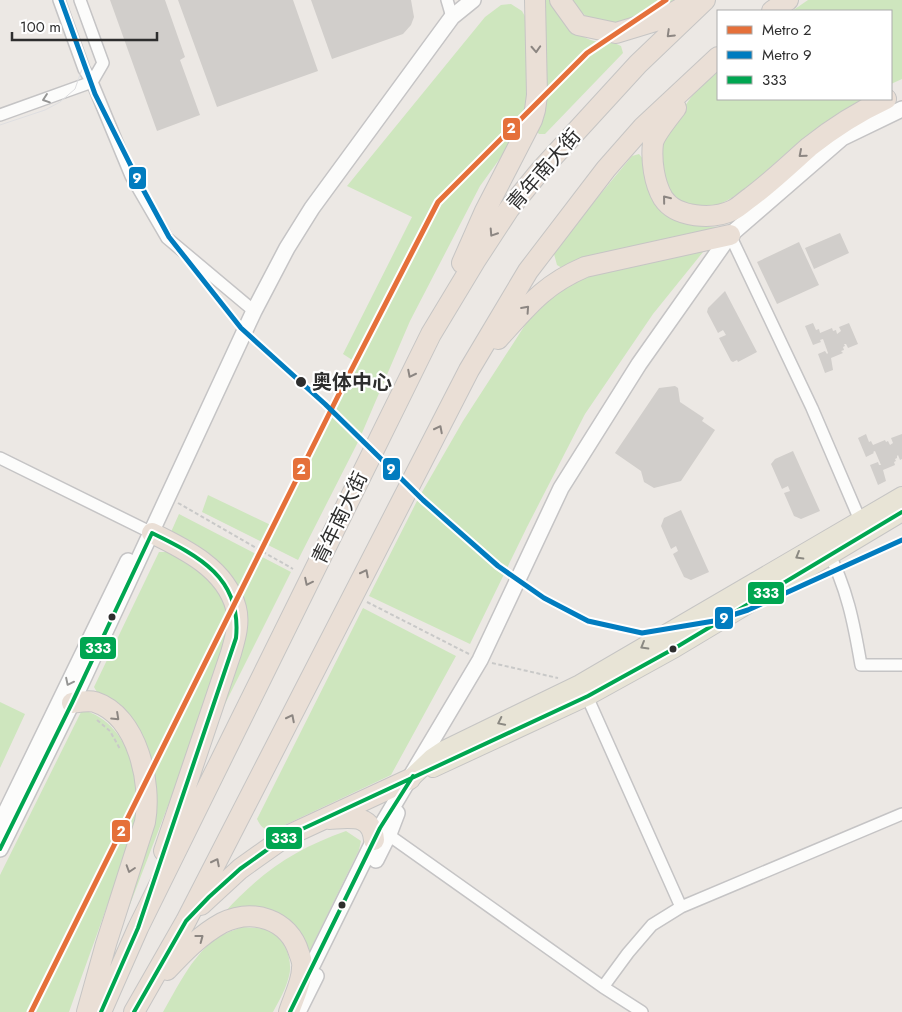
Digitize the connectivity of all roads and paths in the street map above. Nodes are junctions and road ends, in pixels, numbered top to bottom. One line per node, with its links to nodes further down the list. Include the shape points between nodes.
1 (59, 0): 14 (street, via 84,69)
2 (80, 0): 14 (street, via 103,63)
3 (447, 0): 11 (street)
4 (473, 0): 11 (street)
5 (535, 0): 20 (highway, one-way to 20, via 535,110 484,211)
6 (560, 0): 7 (highway, via 578,25 616,33 662,19)
7 (696, 0)
8 (705, 0): 20 (highway, 青年南大街, one-way to 20, via 638,64 540,170 509,209)
9 (788, 0): 10 (highway)
10 (773, 10)
11 (452, 16): 19 (street, via 312,208)
12 (717, 58): 13 (highway)
13 (700, 74): 15 (highway, one-way to 13, via 853,115 733,210 713,216 691,215 680,212 664,199 654,174 653,141); 21 (highway, via 643,127 606,169 528,270)
14 (92, 82): 17 (street, one-way to 17); 19 (street, via 131,176 167,238)
15 (884, 100)
16 (902, 109): 18 (street, via 842,138)
17 (0, 115)
18 (730, 235): 21 (highway, one-way to 18, via 537,296 569,274); 26 (street, via 812,408); 35 (street, via 639,364 561,488 480,660)
19 (254, 311): 24 (street)
20 (431, 334): 43 (highway, 青年南大街, one-way to 43)
21 (469, 370): 42 (highway, one-way to 21)
22 (0, 458): 27 (street)
23 (902, 496): 26 (main road)
24 (169, 498): 27 (street); 29 (path)
25 (902, 512): 28 (main road)
26 (860, 520): 28 (main road)
27 (148, 530): 32 (street); 38 (street, one-way to 38); 43 (highway, via 194,556 217,576 231,596 238,620 231,654)
28 (827, 548): 30 (street, via 843,582 861,664); 31 (main road)
29 (293, 569)
30 (902, 665)
31 (584, 690): 35 (main road, via 444,750); 41 (street)
32 (72, 703): 40 (street); 46 (highway, one-way to 46, via 95,702 122,721 140,758 147,790 143,828)
33 (94, 718): 34 (path, via 110,731)
34 (121, 751)
35 (410, 779): 37 (highway); 39 (street)
36 (902, 814): 41 (street)
37 (320, 820): 39 (highway, via 355,818); 42 (highway, via 259,854)
38 (0, 824)
39 (381, 834): 44 (street); 48 (street); 49 (street)
40 (0, 849)
41 (681, 907): 44 (street, via 652,925)
42 (186, 921): 45 (highway)
43 (138, 928): 47 (highway, 青年南大街)
44 (603, 987): 50 (street)
45 (138, 1005): 48 (highway, one-way to 48, via 190,946 230,920 254,917 281,925 298,948 302,968)
46 (87, 1012)
47 (101, 1012)
48 (289, 1012)
49 (298, 1012)
50 (642, 1012)

